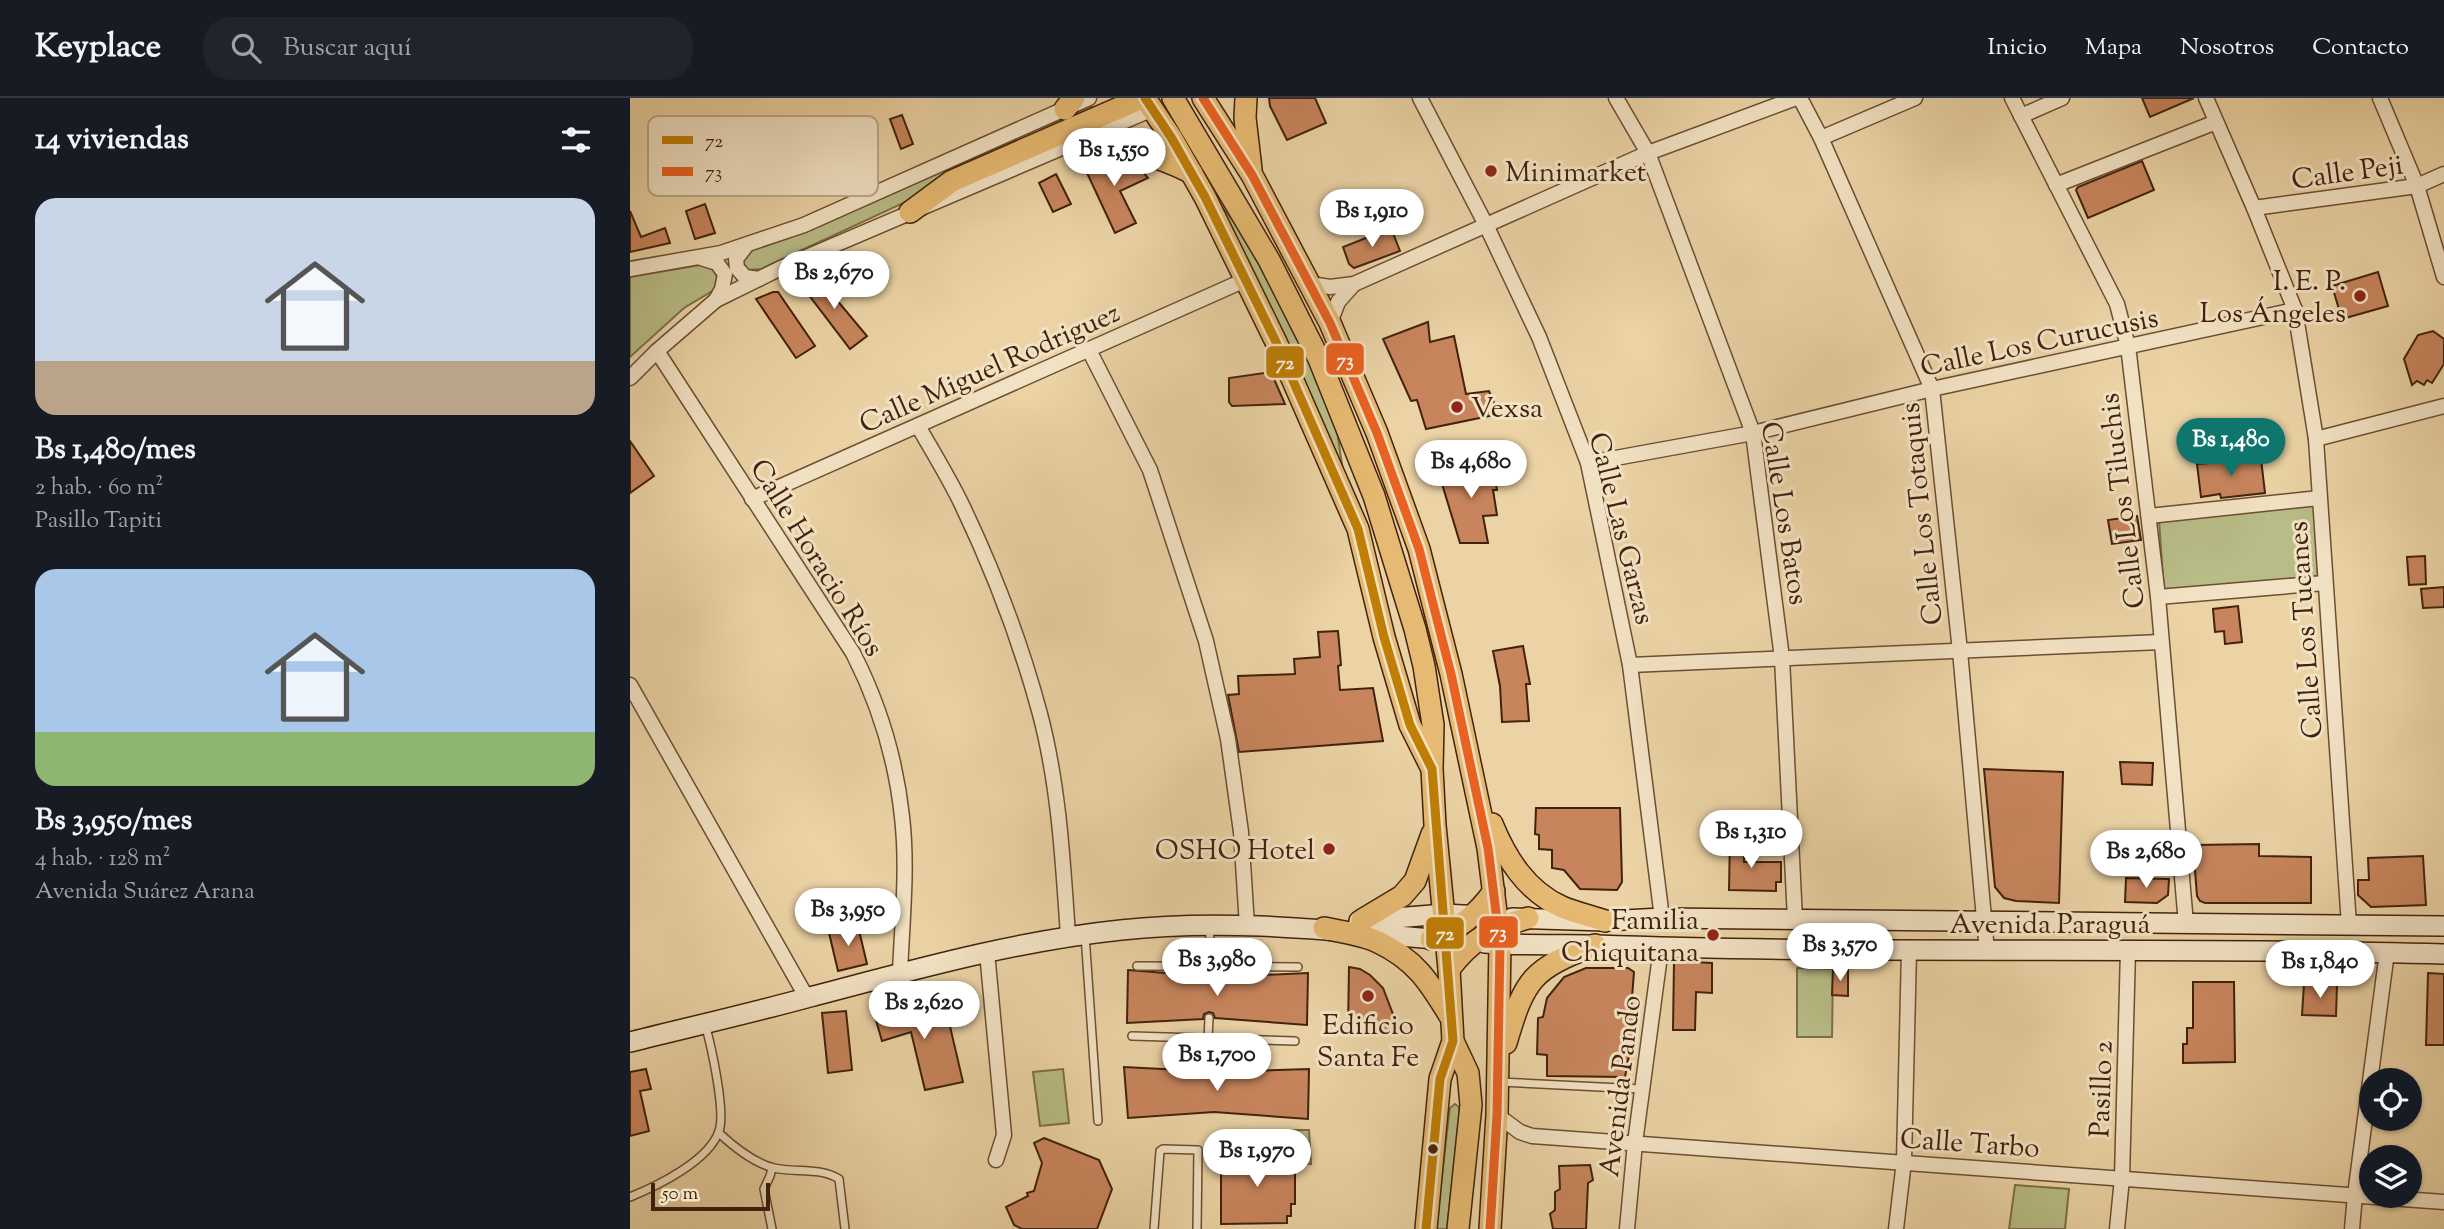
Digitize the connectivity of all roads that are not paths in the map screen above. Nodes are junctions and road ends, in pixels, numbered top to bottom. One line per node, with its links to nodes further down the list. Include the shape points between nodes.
1 (1089, 98): 14 (street)
2 (1175, 98): 13 (main road); 19 (main road, via 1173,119); 50 (main road, via 1275,272)
3 (1203, 98): 23 (main road)
4 (1246, 98): 23 (main road)
5 (1420, 98): 30 (street, Calle Las Garzas)
6 (1616, 98): 20 (street, Calle Los Batos)
7 (1798, 98): 17 (street, Calle Los Totaquis); 20 (street)
8 (1915, 98): 17 (street)
9 (2012, 98): 15 (street, Calle Los Tiluchis)
10 (2062, 98): 15 (street)
11 (2206, 98): 16 (street, Calle Los Tucanes)
12 (2379, 98): 25 (street)
13 (1147, 102): 18 (street); 19 (main road); 29 (main road, via 952,181)
14 (1070, 104): 26 (street)
15 (2021, 116): 24 (street, Calle Los Tiluchis)
16 (2216, 122): 24 (street); 28 (street, Calle Los Tucanes)
17 (1821, 138): 46 (street, Calle Los Totaquis)
18 (1077, 143): 21 (main road, via 1136,151); 29 (street)
19 (1180, 152): 21 (main road)
20 (1648, 153): 30 (street); 49 (street, Calle Los Batos)
21 (1193, 174): 36 (main road)
22 (2444, 174): 25 (street, Calle Peji)
23 (1252, 175): 37 (main road)
24 (2056, 185): 42 (street, Calle Los Tiluchis, via 2118,304)
25 (2417, 186): 28 (street, Calle Peji); 34 (street)
26 (878, 191)
27 (868, 196): 31 (street)
28 (2254, 208): 40 (street, Calle Los Tucanes)
29 (911, 212): 35 (street)
30 (1486, 225): 38 (street); 52 (street, Calle Las Garzas, via 1539,337)
31 (747, 245): 32 (street); 35 (street, via 736,259 737,268 744,277)
32 (698, 258): 33 (street); 39 (street, via 722,267 725,281)
33 (630, 269)
34 (2444, 276)
35 (759, 279): 39 (street)
36 (1245, 280): 43 (street, Calle Miguel Rodriguez); 56 (main road)
37 (1310, 284): 38 (street); 41 (main road)
38 (1354, 284): 41 (street, via 1343,293)
39 (716, 300): 44 (street)
40 (2295, 310): 42 (street, Calle Los Curucusis); 51 (street, Calle Los Tucanes)
41 (1330, 323): 65 (main road, via 1377,433 1419,550)
42 (2128, 346): 46 (street, Calle Los Curucusis); 55 (street, Calle Los Tiluchis)
43 (1089, 350): 48 (street, Calle Miguel Rodriguez); 78 (street, via 1150,470 1206,641 1228,739 1241,832)
44 (657, 351): 45 (street); 54 (street, Calle Horacio Ríos)
45 (630, 378)
46 (1932, 389): 49 (street, Calle Los Curucusis); 60 (street, Calle Los Totaquis)
47 (2444, 406): 51 (street)
48 (918, 426): 54 (street, Calle Miguel Rodriguez); 83 (street, via 961,504 1019,644 1040,716)
49 (1753, 433): 52 (street, Calle Los Curucusis); 61 (street, Calle Los Batos)
50 (1353, 438): 56 (main road); 64 (main road, via 1424,666 1433,725)
51 (2316, 439): 53 (street, Calle Los Tucanes)
52 (1588, 463): 62 (street, Calle Las Garzas)
53 (2319, 498): 55 (street); 57 (street, Calle Los Tucanes)
54 (752, 499): 97 (street, Calle Horacio Ríos, via 853,653 883,724 902,817)
55 (2149, 516): 58 (street, Calle Los Tiluchis)
56 (1358, 529): 64 (main road, via 1410,725)
57 (2325, 583): 58 (street); 76 (street, Calle Los Tucanes)
58 (2158, 597): 59 (street, Calle Los Tiluchis)
59 (2161, 642): 60 (street); 75 (street, Calle Los Tiluchis)
60 (1960, 651): 61 (street); 74 (street, Calle Los Totaquis)
61 (1782, 659): 62 (street); 71 (street, Calle Los Batos)
62 (1630, 665): 70 (street, Calle Las Garzas)
63 (630, 685): 99 (street)
64 (1432, 769): 66 (main road)
65 (1476, 786): 67 (main road); 73 (main road, via 1500,845 1518,873 1561,906)
66 (1435, 825): 72 (main road, via 1415,881 1402,896); 82 (main road)
67 (1494, 891): 68 (main road); 81 (main road)
68 (1474, 916): 81 (main road, Avenida Paraguá); 82 (main road)
69 (1528, 918): 73 (main road, Avenida Paraguá); 81 (main road)
70 (1662, 918): 71 (main road, Avenida Paraguá); 73 (main road, Avenida Paraguá)
71 (1795, 919): 74 (main road, Avenida Paraguá)
72 (1362, 920): 80 (main road); 82 (main road)
73 (1605, 920)
74 (1985, 921): 75 (main road, Avenida Paraguá); 90 (street, Calle Los Totaquis)
75 (2186, 924): 76 (main road, Avenida Paraguá)
76 (2349, 925): 79 (main road, Avenida Paraguá)
77 (1210, 926): 78 (main road); 83 (main road); 94 (lane)
78 (1247, 926): 80 (main road)
79 (2444, 926)
80 (1324, 928): 82 (main road); 101 (main road, via 1376,941 1414,964)
81 (1499, 930): 84 (main road); 85 (main road, Avenida Paraguá); 108 (main road)
82 (1442, 932): 84 (main road); 96 (main road)
83 (1076, 935): 89 (main road); 111 (lane)
84 (1473, 942): 96 (main road)
85 (1595, 945): 86 (main road, Avenida Paraguá); 108 (main road, via 1556,960 1534,977 1514,1018)
86 (1661, 948): 88 (main road, Avenida Paraguá); 109 (street, Avenida Pando)
87 (2128, 950): 90 (main road, Avenida Paraguá); 91 (main road, Avenida Paraguá); 117 (street, Pasillo 2)
88 (1909, 951): 90 (main road, Avenida Paraguá); 115 (street)
89 (987, 952): 97 (main road); 114 (street, via 1004,1135)
90 (1987, 952)
91 (2387, 952): 92 (main road, Avenida Paraguá); 118 (street)
92 (2444, 954)
93 (1137, 967): 94 (lane)
94 (1210, 967): 95 (lane); 98 (lane)
95 (1298, 967)
96 (1450, 969): 101 (main road)
97 (900, 973): 99 (main road)
98 (1209, 977)
99 (807, 998): 102 (main road)
100 (1209, 1018): 104 (lane)
101 (1451, 1019): 106 (main road)
102 (704, 1023): 107 (main road); 112 (lane, via 721,1112)
103 (1132, 1036): 104 (lane)
104 (1208, 1038): 105 (lane)
105 (1295, 1041)
106 (1453, 1041): 125 (main road, via 1440,1079); 126 (main road, via 1468,1073 1471,1105)
107 (630, 1042)
108 (1498, 1077): 109 (lane); 110 (main road)
109 (1642, 1090): 113 (street, Avenida Pando)
110 (1497, 1115): 113 (street, Calle Tarbo, via 1532,1136); 127 (main road)
111 (1098, 1121)
112 (719, 1133): 116 (lane, via 741,1152); 119 (lane, via 674,1176)
113 (1635, 1143): 115 (street, Calle Tarbo); 128 (street, Avenida Pando)
114 (996, 1160)
115 (1903, 1161): 117 (street, Calle Tarbo); 129 (street)
116 (772, 1168): 121 (lane, via 764,1189); 122 (lane, via 829,1173 839,1179)
117 (2122, 1178): 118 (street, Calle Tarbo); 130 (street, Pasillo 2)
118 (2355, 1195): 120 (street, Calle Tarbo); 131 (street)
119 (630, 1198)
120 (2444, 1202)
121 (772, 1229)
122 (845, 1229)
123 (1154, 1229): 124 (lane, via 1163,1149 1198,1150)
124 (1197, 1229)
125 (1426, 1229)
126 (1458, 1229)
127 (1490, 1229)
128 (1627, 1229)
129 (1896, 1229)
130 (2117, 1229)
131 (2352, 1229)

